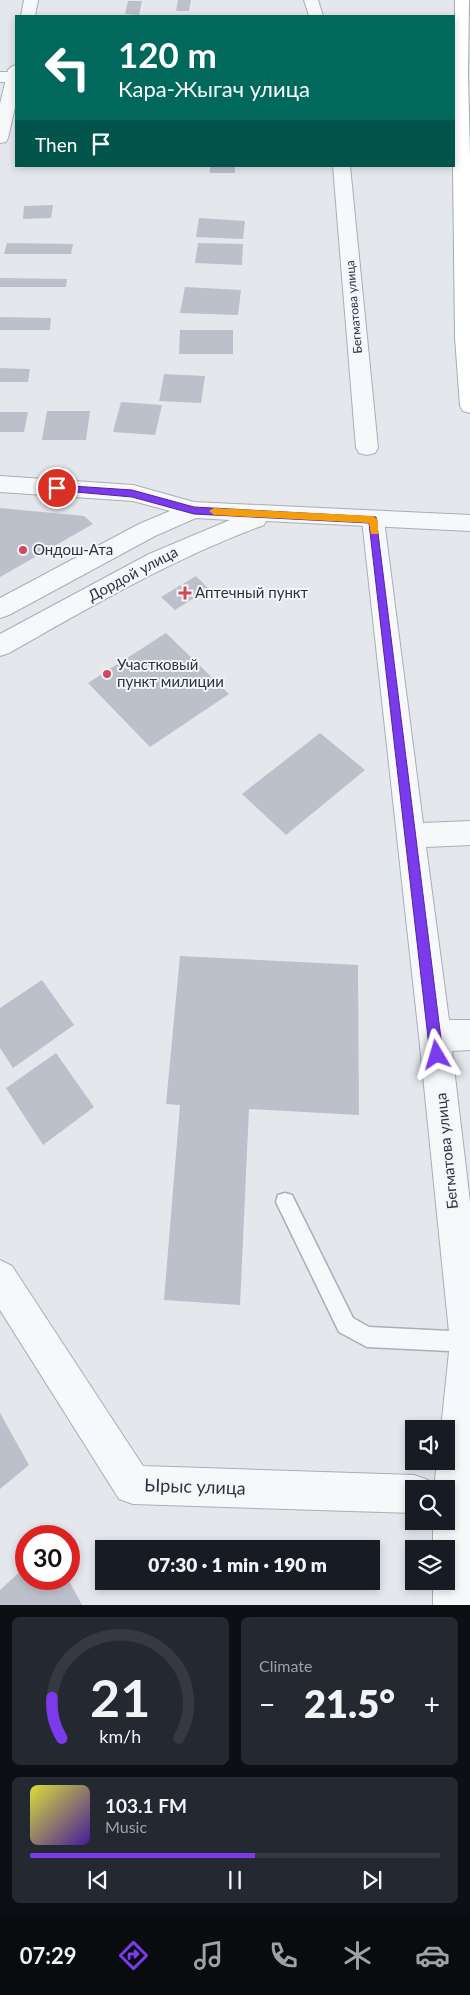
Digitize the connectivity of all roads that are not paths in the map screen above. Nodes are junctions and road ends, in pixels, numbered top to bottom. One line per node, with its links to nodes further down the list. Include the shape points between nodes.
1 (31, 0): 4 (street)
2 (312, 0): 5 (street)
3 (462, 0): 7 (main road)
4 (28, 15)
5 (316, 15)
6 (12, 75): 8 (street)
7 (457, 75): 10 (main road)
8 (0, 138)
9 (341, 167): 11 (street, Бегматова улица)
10 (470, 406)
11 (367, 448)
12 (0, 484): 13 (street, via 132,493)
13 (150, 498): 14 (street); 18 (street, via 154,510)
14 (194, 510): 15 (street); 18 (street, Дордой улица)
15 (272, 514): 16 (street); 20 (street, Дордой улица, via 214,533 164,555)
16 (373, 520): 17 (street); 22 (street, Бегматова улица)
17 (470, 523)
18 (147, 530): 19 (street, Дордой улица)
19 (0, 609)
20 (0, 646)
21 (470, 833): 22 (street)
22 (411, 836): 24 (street, Бегматова улица)
23 (470, 1035): 24 (street)
24 (435, 1036): 27 (street, Бегматова улица)
25 (285, 1202): 27 (lane, via 346,1325 367,1337)
26 (0, 1278): 29 (street, Ырыс улица, via 133,1485)
27 (469, 1342): 28 (street, Бегматова улица)
28 (452, 1480)
29 (405, 1494)
30 (451, 1530): 31 (street, Бегматова улица)
31 (453, 1605)

